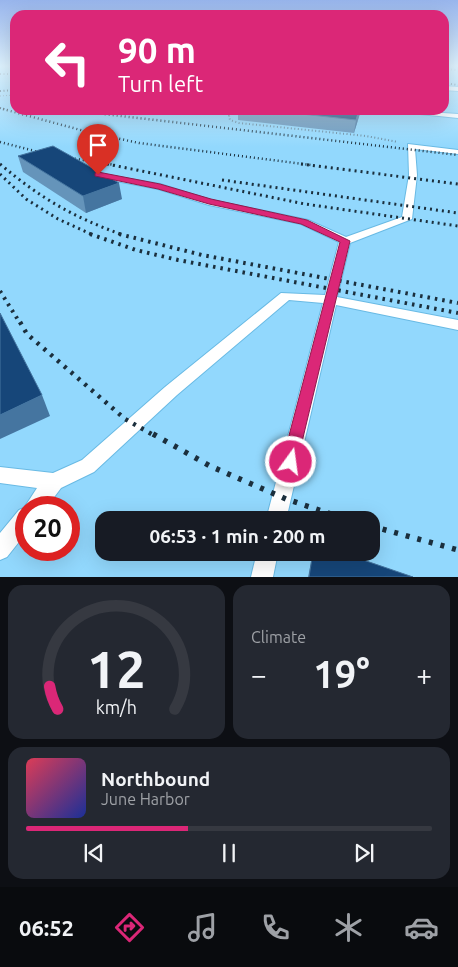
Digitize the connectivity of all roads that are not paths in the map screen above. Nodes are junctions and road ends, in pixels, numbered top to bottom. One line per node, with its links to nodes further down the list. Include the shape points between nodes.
1 (458, 152): 3 (lane, via 411,146 413,175 407,218)
2 (98, 175): 3 (lane, via 304,222)
3 (345, 241): 4 (lane)
4 (330, 300): 5 (lane); 7 (lane, via 286,296 170,391 88,466); 9 (lane)
5 (458, 325)
6 (0, 475): 7 (lane)
7 (54, 482): 8 (lane)
8 (43, 496)
9 (278, 511)
10 (15, 531): 11 (lane)
11 (0, 550)
12 (266, 561): 13 (lane)
13 (262, 577)

